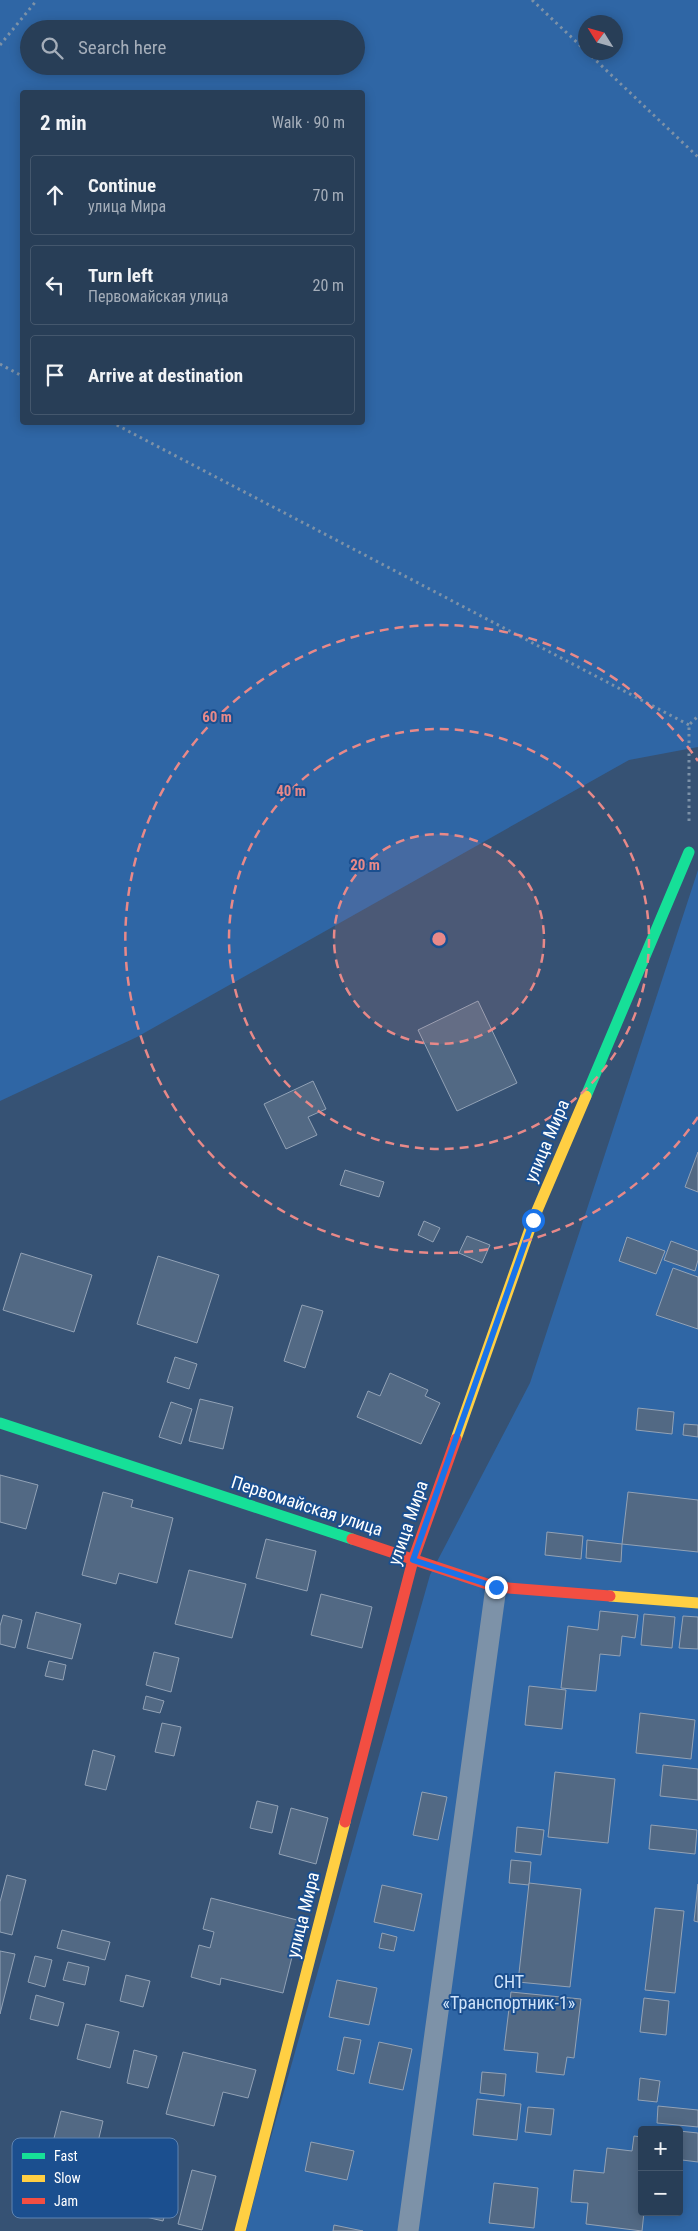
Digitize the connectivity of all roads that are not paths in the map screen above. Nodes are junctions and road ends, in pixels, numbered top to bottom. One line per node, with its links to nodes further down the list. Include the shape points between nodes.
1 (689, 852): 3 (street, улица Мира, via 533,1220)
2 (0, 1423): 3 (street, Первомайская улица)
3 (413, 1560): 4 (street, Первомайская улица); 6 (street, улица Мира)
4 (496, 1587): 5 (street, Первомайская улица); 7 (lane)
5 (698, 1603)
6 (240, 2231)
7 (408, 2231)

